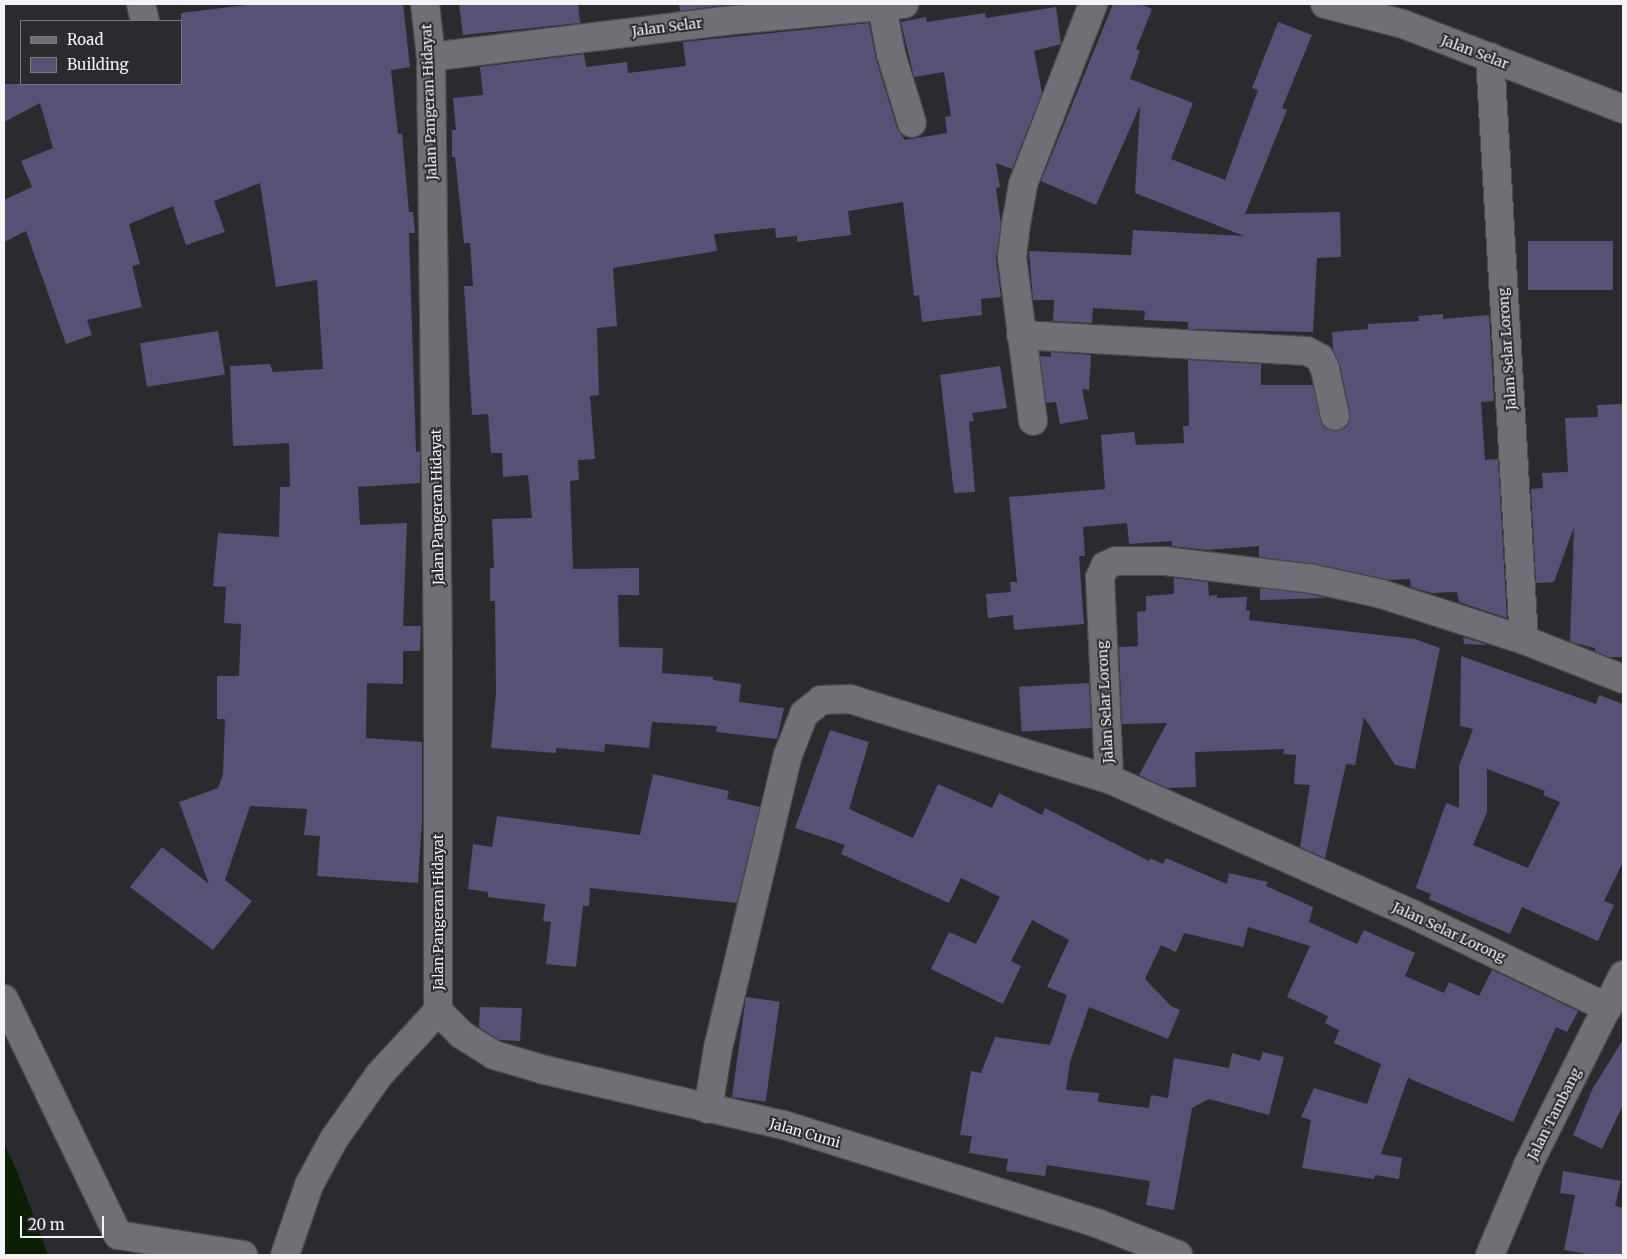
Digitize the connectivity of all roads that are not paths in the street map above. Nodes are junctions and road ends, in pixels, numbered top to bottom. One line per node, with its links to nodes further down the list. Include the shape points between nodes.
1 (141, 4): 7 (street)
2 (425, 4): 8 (street, Jalan Pangeran Hidayat)
3 (1094, 4): 12 (street, via 1023,184 1012,257)
4 (1325, 4): 6 (street, Jalan Selar)
5 (893, 5): 8 (street, Jalan Selar, via 723,21); 11 (street, via 891,54)
6 (1408, 14): 9 (street, Jalan Selar)
7 (145, 20)
8 (431, 57): 21 (street, Jalan Pangeran Hidayat, via 438,659)
9 (1490, 57): 10 (street, Jalan Selar); 15 (street, Jalan Selar Lorong)
10 (1623, 109)
11 (912, 123)
12 (1021, 335): 13 (street, via 1308,351 1320,358 1325,369); 14 (street)
13 (1335, 416)
14 (1033, 421)
15 (1524, 640): 16 (street, Jalan Selar Lorong); 17 (street, Jalan Selar Lorong, via 1382,594 1313,579 1164,561 1116,561 1105,566 1100,578)
16 (1623, 679)
17 (1109, 778): 20 (street, Jalan Selar Lorong, via 1412,914); 22 (street, via 850,699 821,700 804,714 788,755 718,1048)
18 (1623, 975): 20 (street, Jalan Tambang)
19 (4, 999): 23 (street, via 118,1235)
20 (1608, 1008): 26 (street, Jalan Tambang, via 1528,1166)
21 (438, 1011): 22 (street, Jalan Cumi, via 462,1036 494,1055); 24 (street, via 379,1075 334,1140 309,1186)
22 (708, 1109): 25 (street, Jalan Cumi, via 784,1125 1099,1224)
23 (243, 1255)
24 (285, 1255)
25 (1178, 1255)
26 (1490, 1255)

